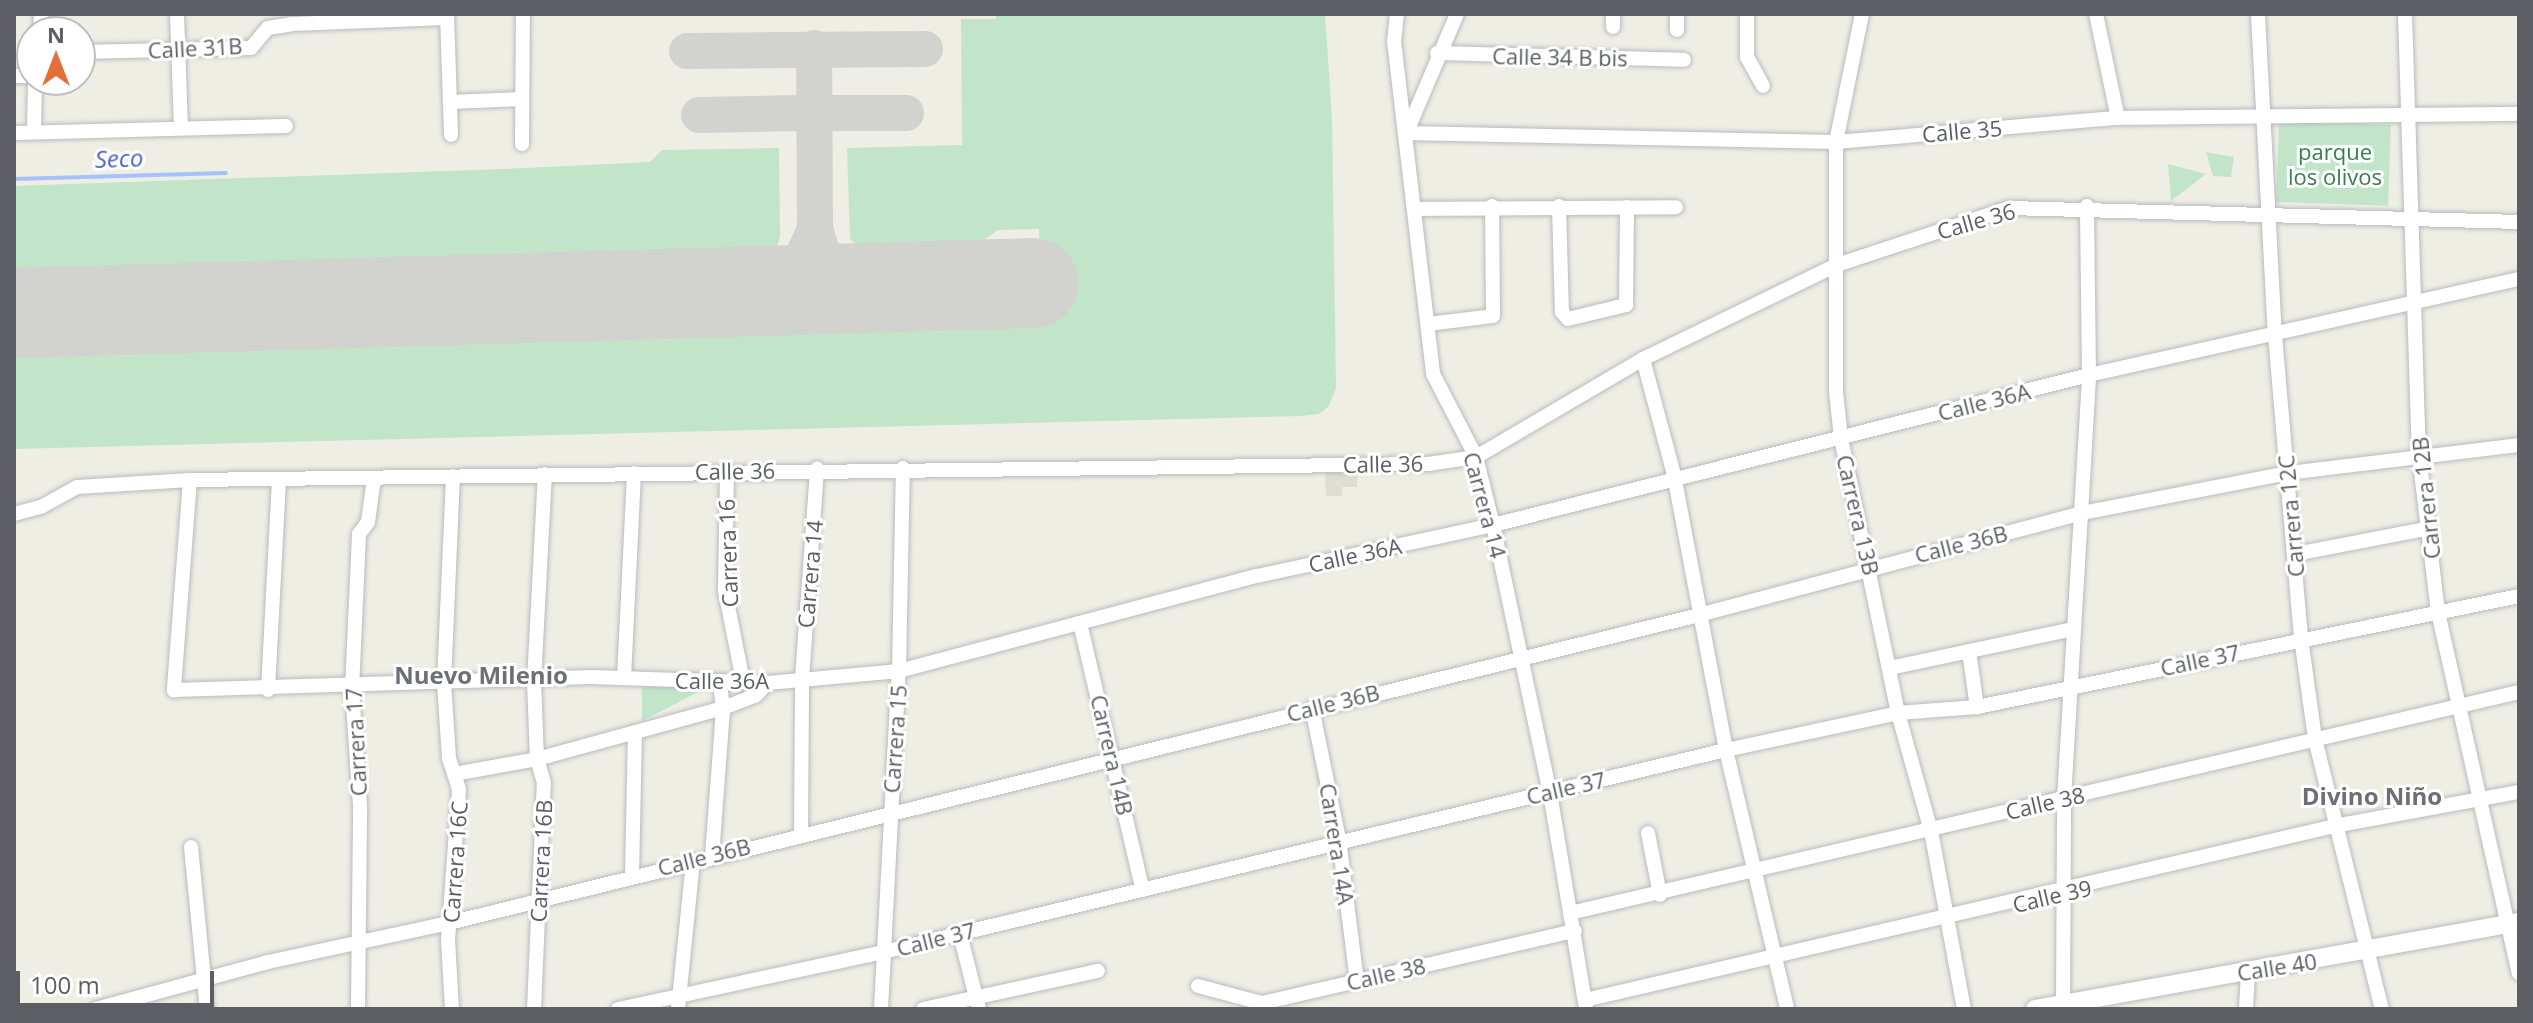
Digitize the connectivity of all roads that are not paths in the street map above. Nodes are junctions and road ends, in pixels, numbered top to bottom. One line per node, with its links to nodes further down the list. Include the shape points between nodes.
1 (177, 14): 13 (street)
2 (523, 14): 19 (street)
3 (1397, 14): 29 (street, via 1394,41)
4 (1457, 14): 15 (street, Carrera 14)
5 (1677, 14): 12 (street)
6 (1747, 14): 17 (street, via 1747,57)
7 (1862, 14): 31 (street, Carrera 13B)
8 (2096, 14): 23 (street)
9 (2258, 14): 24 (street, Carrera 12C)
10 (2405, 14): 22 (street, Carrera 12B)
11 (446, 16): 13 (street, Calle 31B, via 292,24 268,28 251,48); 20 (street)
12 (1677, 30)
13 (179, 50): 14 (street, Calle 31B); 25 (street)
14 (96, 52)
15 (1437, 53): 16 (street, Calle 34 B bis); 29 (street, Carrera 14)
16 (1684, 60)
17 (1763, 86)
18 (34, 96): 27 (street)
19 (522, 99): 20 (street); 32 (street)
20 (450, 102): 30 (street)
21 (2519, 114): 22 (street, Calle 35)
22 (2408, 117): 24 (street, Calle 35); 40 (street, Carrera 12B)
23 (2118, 118): 24 (street, Calle 35); 31 (street, Calle 35)
24 (2261, 118): 39 (street, Carrera 12C)
25 (181, 126): 26 (street); 27 (street)
26 (286, 126)
27 (34, 132): 28 (street)
28 (14, 133)
29 (1406, 133): 31 (street, Calle 35); 38 (street, Carrera 14)
30 (451, 135)
31 (1836, 142): 42 (street, Carrera 13B)
32 (522, 144)
33 (1492, 206): 34 (street); 38 (street); 45 (street, via 1493,316)
34 (1559, 206): 36 (street); 36 (street, via 1562,312 1568,319 1626,305)
35 (2087, 206): 39 (street, Calle 36); 42 (street, Calle 36, via 2009,208); 48 (street)
36 (1627, 207): 37 (street)
37 (1676, 207)
38 (1415, 209): 45 (street, Carrera 14)
39 (2269, 212): 40 (street, Calle 36); 46 (street, Carrera 12C)
40 (2411, 220): 41 (street, Calle 36); 44 (street, Carrera 12B)
41 (2519, 222)
42 (1837, 265): 47 (street, Calle 36); 49 (street, Carrera 13B)
43 (2519, 279): 44 (street, Calle 36A)
44 (2416, 301): 46 (street, Calle 36A); 51 (street, Carrera 12B)
45 (1428, 324): 52 (street, Carrera 14, via 1433,374)
46 (2275, 335): 48 (street, Calle 36A); 57 (street, Carrera 12C)
47 (1643, 359): 52 (street, Calle 36); 59 (street)
48 (2089, 375): 49 (street, Calle 36A); 64 (street)
49 (1841, 438): 59 (street, Calle 36A); 69 (street, Carrera 13B)
50 (2519, 445): 51 (street, Calle 36B)
51 (2419, 455): 57 (street, Calle 36B); 67 (street, Carrera 12B)
52 (1476, 457): 53 (street, Calle 36, via 1428,464); 66 (street, Carrera 14)
53 (903, 468): 54 (street, Calle 36); 79 (street, Carrera 15)
54 (817, 469): 55 (street, Calle 36); 81 (street, Carrera 14)
55 (727, 472): 56 (street, Calle 36); 82 (street, Carrera 16, via 725,591)
56 (634, 473): 58 (street, Calle 36); 80 (street)
57 (2288, 473): 64 (street, Calle 36B); 68 (street, Carrera 12C)
58 (545, 474): 60 (street, Calle 36); 84 (street, Carrera 16B)
59 (1674, 475): 66 (street, Calle 36A); 72 (street)
60 (453, 476): 61 (street, Calle 36); 83 (street, Carrera 16C)
61 (374, 479): 63 (street, Calle 36); 88 (street, Carrera 17, via 368,522 359,534)
62 (190, 480): 63 (street, Calle 36); 65 (street, Calle 36, via 77,487 41,507); 89 (street, Calle 36A, via 174,690)
63 (279, 481): 89 (street)
64 (2082, 513): 69 (street, Calle 36B); 74 (street)
65 (14, 514)
66 (1493, 525): 73 (street, Calle 36A, via 1257,576); 77 (street, Carrera 14)
67 (2430, 528): 68 (street); 71 (street, Carrera 12B)
68 (2295, 554): 75 (street, Carrera 12C)
69 (1871, 566): 72 (street, Calle 36B); 78 (street, Carrera 13B)
70 (2519, 596): 71 (street, Calle 37)
71 (2438, 612): 75 (street, Calle 37); 91 (street, Carrera 12B)
72 (1699, 615): 77 (street, Calle 36B); 98 (street)
73 (1080, 623): 79 (street, Calle 36A); 99 (street, Carrera 14B)
74 (2074, 629): 76 (street); 87 (street)
75 (2301, 638): 87 (street, Calle 37); 97 (street, Carrera 12C)
76 (1969, 651): 78 (street); 92 (street)
77 (1524, 659): 94 (street, Calle 36B); 103 (street, Carrera 14)
78 (1890, 668): 95 (street, Carrera 13B)
79 (899, 671): 81 (street, Calle 36A); 106 (street, Carrera 15)
80 (624, 678): 84 (street, Calle 36A); 86 (street, Calle 36A)
81 (802, 679): 85 (street, Calle 36A); 110 (street, Carrera 14)
82 (743, 681): 85 (street, Calle 36A); 86 (street, Calle 36A)
83 (444, 682): 84 (street, Calle 36A); 88 (street, Calle 36A); 101 (street, Carrera 16C)
84 (534, 682): 100 (street, Carrera 16B)
85 (768, 683): 93 (street, via 755,696)
86 (720, 684): 93 (street)
87 (2070, 687): 92 (street, Calle 37); 104 (street)
88 (352, 689): 89 (street, Calle 36A); 127 (street, Carrera 17, via 360,806)
89 (268, 690)
90 (2519, 692): 91 (street, Calle 38)
91 (2459, 703): 97 (street, Calle 38); 105 (street, Carrera 12B)
92 (1977, 707): 95 (street, Calle 37)
93 (723, 708): 96 (street); 113 (street)
94 (1312, 708): 99 (street, Calle 36B); 111 (street, Carrera 14A)
95 (1898, 713): 98 (street, Calle 37); 108 (street, Carrera 13B)
96 (635, 732): 100 (street); 116 (street)
97 (2315, 739): 104 (street, Calle 38); 107 (street, Carrera 12C)
98 (1726, 750): 103 (street, Calle 37); 115 (street)
99 (1114, 757): 106 (street, Calle 36B); 117 (street, Carrera 14B)
100 (537, 759): 101 (street); 120 (street, Carrera 16B, via 544,783)
101 (454, 774): 123 (street, Carrera 16C, via 459,789)
102 (2519, 792): 105 (street, Calle 39)
103 (1550, 793): 111 (street, Calle 37); 121 (street, Carrera 14)
104 (2064, 799): 108 (street, Calle 38); 118 (street)
105 (2482, 800): 107 (street, Calle 39); 124 (street, Carrera 12B)
106 (890, 813): 110 (street, Calle 36B); 128 (street, Carrera 15)
107 (2339, 825): 118 (street, Calle 39); 129 (street, Carrera 12C)
108 (1931, 831): 115 (street, Calle 38); 122 (street, Carrera 13B)
109 (1648, 833): 119 (street)
110 (801, 834): 113 (street, Calle 36B)
111 (1339, 839): 117 (street, Calle 37); 134 (street, Carrera 14A)
112 (191, 847): 135 (street)
113 (712, 856): 114 (street, Calle 36B)
114 (693, 861): 116 (street, Calle 36B); 137 (street)
115 (1756, 873): 119 (street, Calle 38); 130 (street)
116 (632, 875): 120 (street, Calle 36B)
117 (1142, 887): 126 (street, Calle 37)
118 (2063, 893): 122 (street, Calle 39); 140 (street)
119 (1660, 895): 121 (street, Calle 38)
120 (539, 898): 123 (street, Calle 36B); 145 (street, Carrera 16B)
121 (1570, 913): 125 (street, Carrera 14)
122 (1947, 920): 130 (street, Calle 39); 150 (street, Carrera 13B)
123 (453, 922): 127 (street, Calle 36B); 144 (street, Carrera 16C)
124 (2515, 923): 129 (street, Calle 40); 133 (street, Carrera 12B)
125 (1575, 931): 134 (street, Calle 38); 139 (street, Carrera 14)
126 (960, 934): 128 (street, Calle 37); 138 (street)
127 (357, 945): 135 (street, Calle 36B, via 268,962); 143 (street, Carrera 17)
128 (883, 952): 137 (street, Calle 37); 147 (street, Carrera 15)
129 (2369, 952): 132 (street, Calle 40); 153 (street, Carrera 12C)
130 (1775, 957): 139 (street, Calle 39); 149 (street)
131 (1098, 971): 138 (street)
132 (2248, 972): 140 (street, Calle 40); 152 (street)
133 (2519, 973)
134 (1357, 981): 136 (street, Calle 38, via 1262,1003)
135 (207, 983): 141 (street, Calle 36B); 142 (street)
136 (1198, 986)
137 (677, 1003): 146 (street, Calle 37)
138 (978, 1005): 148 (street)
139 (1585, 1005)
140 (2063, 1006): 151 (street, Calle 40)
141 (96, 1009)
142 (207, 1009)
143 (358, 1009)
144 (452, 1009)
145 (534, 1009)
146 (618, 1009)
147 (881, 1009)
148 (923, 1009)
149 (1787, 1009)
150 (1964, 1009)
151 (2035, 1009)
152 (2246, 1009)
153 (2382, 1009)

